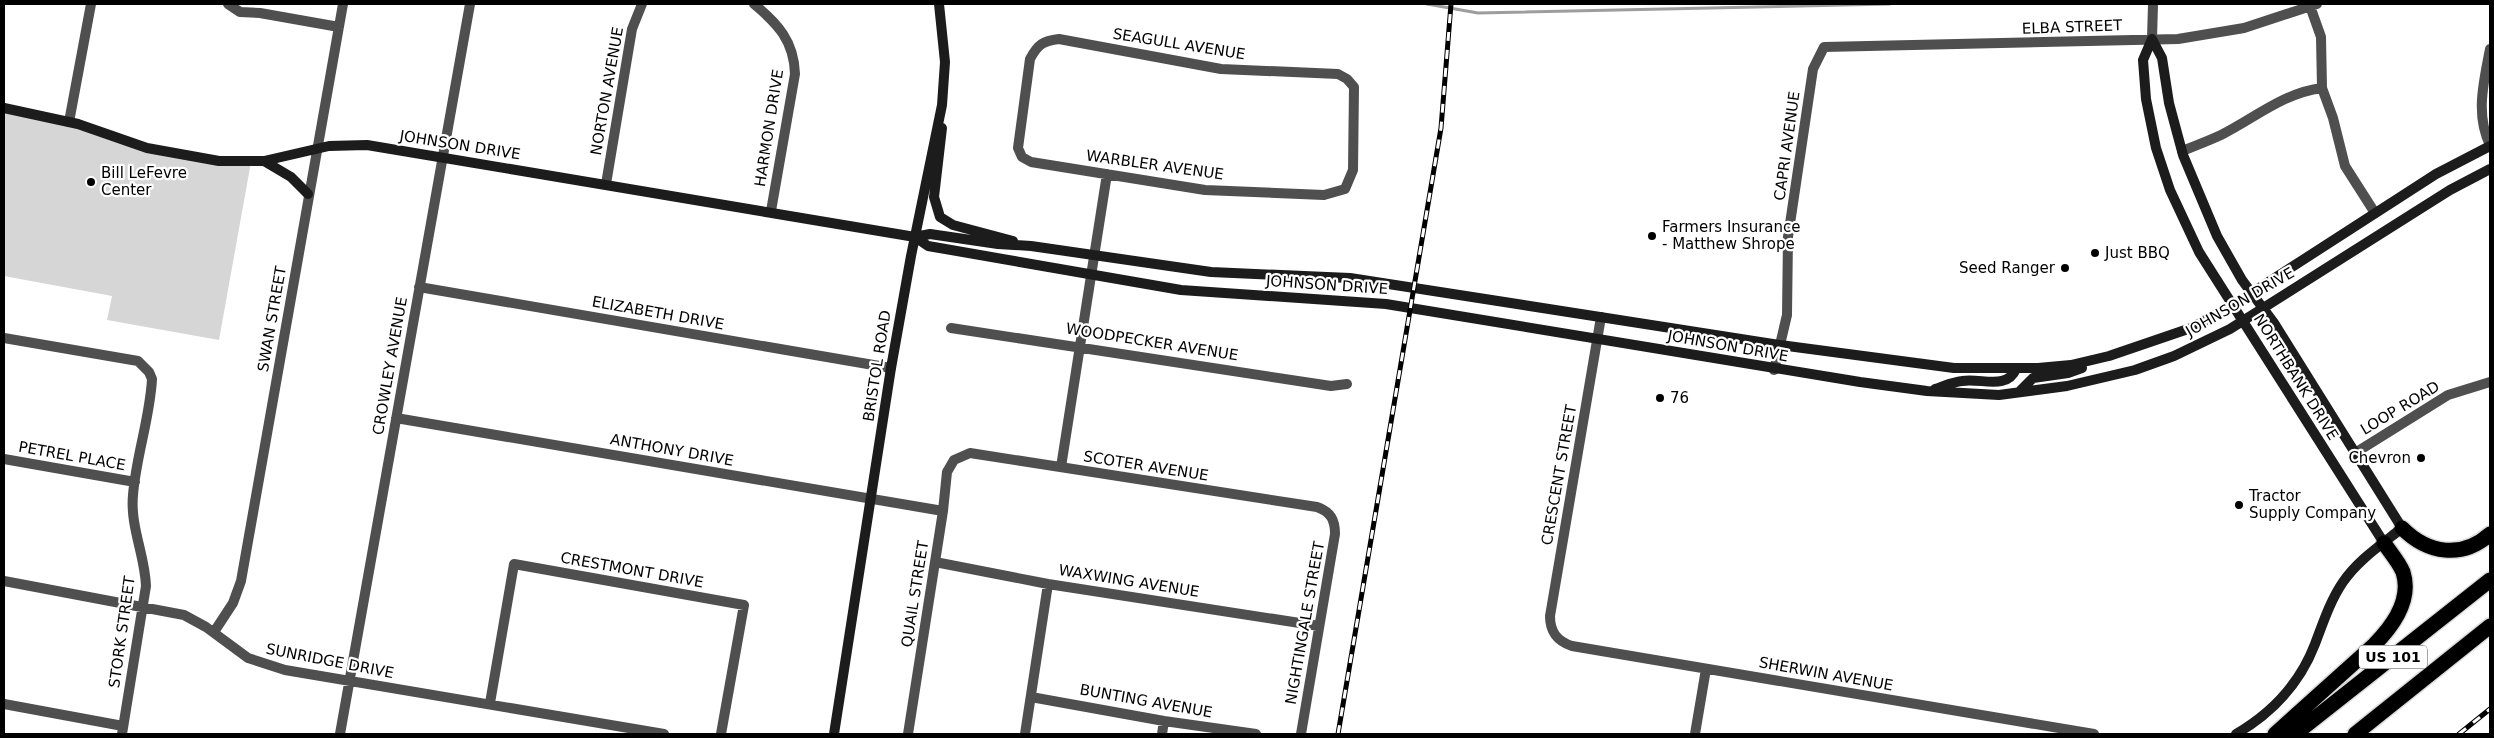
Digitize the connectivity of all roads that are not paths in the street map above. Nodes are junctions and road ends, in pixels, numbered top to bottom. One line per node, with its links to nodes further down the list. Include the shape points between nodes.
1 (91, 4): 17 (street)
2 (228, 4): 10 (street, via 240,12)
3 (343, 4): 10 (street, SWAN STREET)
4 (470, 4): 21 (street, CROWLEY AVENUE)
5 (642, 4): 26 (street, NORTON AVENUE, via 632,28)
6 (754, 4): 29 (street, HARMON DRIVE, via 783,31 790,46 795,74)
7 (938, 4): 15 (main road, BRISTOL ROAD, via 945,62)
8 (2153, 4): 11 (street)
9 (2313, 5): 11 (street, ELBA STREET, via 2244,28 2208,36); 14 (street, via 2321,36)
10 (339, 27): 19 (street, SWAN STREET)
11 (2152, 39): 12 (street, ELBA STREET); 20 (main road, NORTHBANK DRIVE, via 2162,58); 37 (main road, NORTHBANK DRIVE, via 2143,60 2146,99 2156,148 2181,216 2199,252)
12 (1824, 46): 44 (street, CAPRI AVENUE, via 1813,69 1788,238 1788,302)
13 (2490, 49): 18 (street, via 2481,106)
14 (2322, 88): 20 (street, via 2304,90 2284,98 2220,135); 30 (street, via 2345,166)
15 (942, 104): 31 (main road, BRISTOL ROAD); 32 (main road, via 942,142 934,197 940,217 953,225)
16 (4, 108): 17 (main road, JOHNSON DRIVE)
17 (70, 122): 23 (main road, JOHNSON DRIVE, via 162,151 219,161)
18 (2490, 146): 30 (main road, JOHNSON DRIVE, via 2436,174)
19 (316, 149): 21 (main road, JOHNSON DRIVE, via 358,144); 23 (main road, JOHNSON DRIVE); 28 (street, SWAN STREET)
20 (2182, 151): 36 (main road, NORTHBANK DRIVE, via 2202,206)
21 (441, 157): 26 (main road, JOHNSON DRIVE); 35 (street, CROWLEY AVENUE)
22 (1022, 157): 25 (street, WARBLER AVENUE, via 1031,162); 27 (street, SEAGULL AVENUE, via 1018,148 1030,59 1044,41 1059,39 1221,69 1338,74 1354,87 1353,170)
23 (264, 161): 28 (main road, via 290,177)
24 (2490, 169): 38 (main road, JOHNSON DRIVE, via 2450,190)
25 (1107, 174): 27 (street, WARBLER AVENUE, via 1206,190 1324,195); 33 (street)
26 (606, 184): 29 (main road, JOHNSON DRIVE)
27 (1345, 189)
28 (308, 194): 73 (street, SWAN STREET, via 241,581 234,603)
29 (772, 211): 31 (main road, JOHNSON DRIVE)
30 (2375, 214): 36 (main road, JOHNSON DRIVE)
31 (915, 237): 32 (main road, JOHNSON DRIVE, via 930,234); 34 (main road, JOHNSON DRIVE, via 928,246); 47 (main road, BRISTOL ROAD)
32 (1031, 246): 33 (main road, JOHNSON DRIVE)
33 (1094, 255): 34 (street); 39 (main road, JOHNSON DRIVE, via 1241,275 1350,278)
34 (1091, 274): 43 (main road, JOHNSON DRIVE, via 1201,292 1386,304); 45 (street)
35 (419, 287): 47 (street, ELIZABETH DRIVE); 54 (street, CROWLEY AVENUE)
36 (2252, 293): 37 (main road, JOHNSON DRIVE); 38 (main road, NORTHBANK DRIVE)
37 (2233, 305): 40 (main road, NORTHBANK DRIVE); 46 (main road, JOHNSON DRIVE, via 2191,328)
38 (2264, 309): 40 (main road, JOHNSON DRIVE); 55 (main road, NORTHBANK DRIVE)
39 (1601, 317): 43 (street, CRESCENT STREET); 44 (main road, JOHNSON DRIVE)
40 (2243, 322): 53 (main road, JOHNSON DRIVE, via 2194,347 2135,370 2067,386); 65 (main road, NORTHBANK DRIVE)
41 (951, 328): 45 (street, WOODPECKER AVENUE)
42 (4, 338): 59 (street, STORK STREET, via 138,361 149,372 152,379)
43 (1598, 338): 49 (main road, JOHNSON DRIVE); 74 (street, CRESCENT STREET, via 1550,616)
44 (1780, 345): 48 (main road, JOHNSON DRIVE, via 1954,368); 49 (street, CAPRI AVENUE)
45 (1080, 346): 51 (street, WOODPECKER AVENUE, via 1331,386); 58 (street)
46 (2109, 356): 48 (main road, JOHNSON DRIVE, via 2071,365); 53 (main road, via 2068,373 2033,378)
47 (891, 368): 60 (main road, BRISTOL ROAD)
48 (2016, 368): 52 (main road, via 2005,382 1962,381)
49 (1774, 370): 52 (main road, JOHNSON DRIVE)
50 (2490, 382): 55 (street, LOOP ROAD, via 2448,395)
51 (1347, 384)
52 (1927, 391): 53 (main road, JOHNSON DRIVE, via 1998,395)
53 (2020, 391)
54 (396, 418): 60 (street, ANTHONY DRIVE); 76 (street, CROWLEY AVENUE)
55 (2355, 453): 63 (main road, NORTHBANK DRIVE)
56 (4, 459): 59 (street, PETREL PLACE)
57 (954, 460): 58 (street, SCOTER AVENUE, via 970,452); 61 (street, QUAIL STREET, via 947,472)
58 (1061, 467): 62 (street, SCOTER AVENUE, via 1317,507)
59 (135, 482): 70 (street, STORK STREET, via 133,521 146,573)
60 (871, 499): 61 (street, ANTHONY DRIVE); 85 (main road, BRISTOL ROAD)
61 (943, 511): 66 (street, QUAIL STREET)
62 (1332, 517): 71 (street, NIGHTINGALE STREET, via 1335,534)
63 (2402, 528): 64 (highway, via 2423,545 2452,552 2467,549); 65 (main road)
64 (2490, 534)
65 (2384, 542): 93 (main road, via 2361,560 2342,583 2309,658 2291,687 2265,715); 94 (highway, via 2404,578 2402,604 2397,616 2374,645)
66 (935, 562): 69 (street, WAXWING AVENUE); 86 (street, QUAIL STREET)
67 (2490, 580): 95 (highway, US 101)
68 (4, 581): 70 (street, SUNRIDGE DRIVE)
69 (1048, 584): 71 (street, WAXWING AVENUE); 77 (street)
70 (143, 606): 73 (street, SUNRIDGE DRIVE, via 184,615); 81 (street, STORK STREET)
71 (1319, 626): 90 (street, NIGHTINGALE STREET)
72 (2490, 626): 96 (highway, US 101)
73 (214, 632): 76 (street, SUNRIDGE DRIVE, via 238,652 262,664)
74 (1556, 637): 75 (street, SHERWIN AVENUE, via 1572,646)
75 (1706, 669): 91 (street); 92 (street, SHERWIN AVENUE)
76 (348, 682): 78 (street, SUNRIDGE DRIVE); 82 (street, CROWLEY AVENUE)
77 (1030, 697): 80 (street, BUNTING AVENUE); 87 (street)
78 (490, 703): 83 (street, SUNRIDGE DRIVE); 84 (street, CRESTMONT DRIVE, via 514,564 744,605)
79 (4, 704): 81 (street)
80 (1164, 721): 88 (street); 89 (street, BUNTING AVENUE)
81 (122, 730)
82 (340, 734)
83 (664, 734)
84 (721, 734)
85 (834, 734)
86 (908, 734)
87 (1025, 734)
88 (1162, 734)
89 (1256, 734)
90 (1301, 734)
91 (1695, 734)
92 (2094, 734)
93 (2236, 734)
94 (2275, 734)
95 (2295, 734)
96 (2355, 734)

